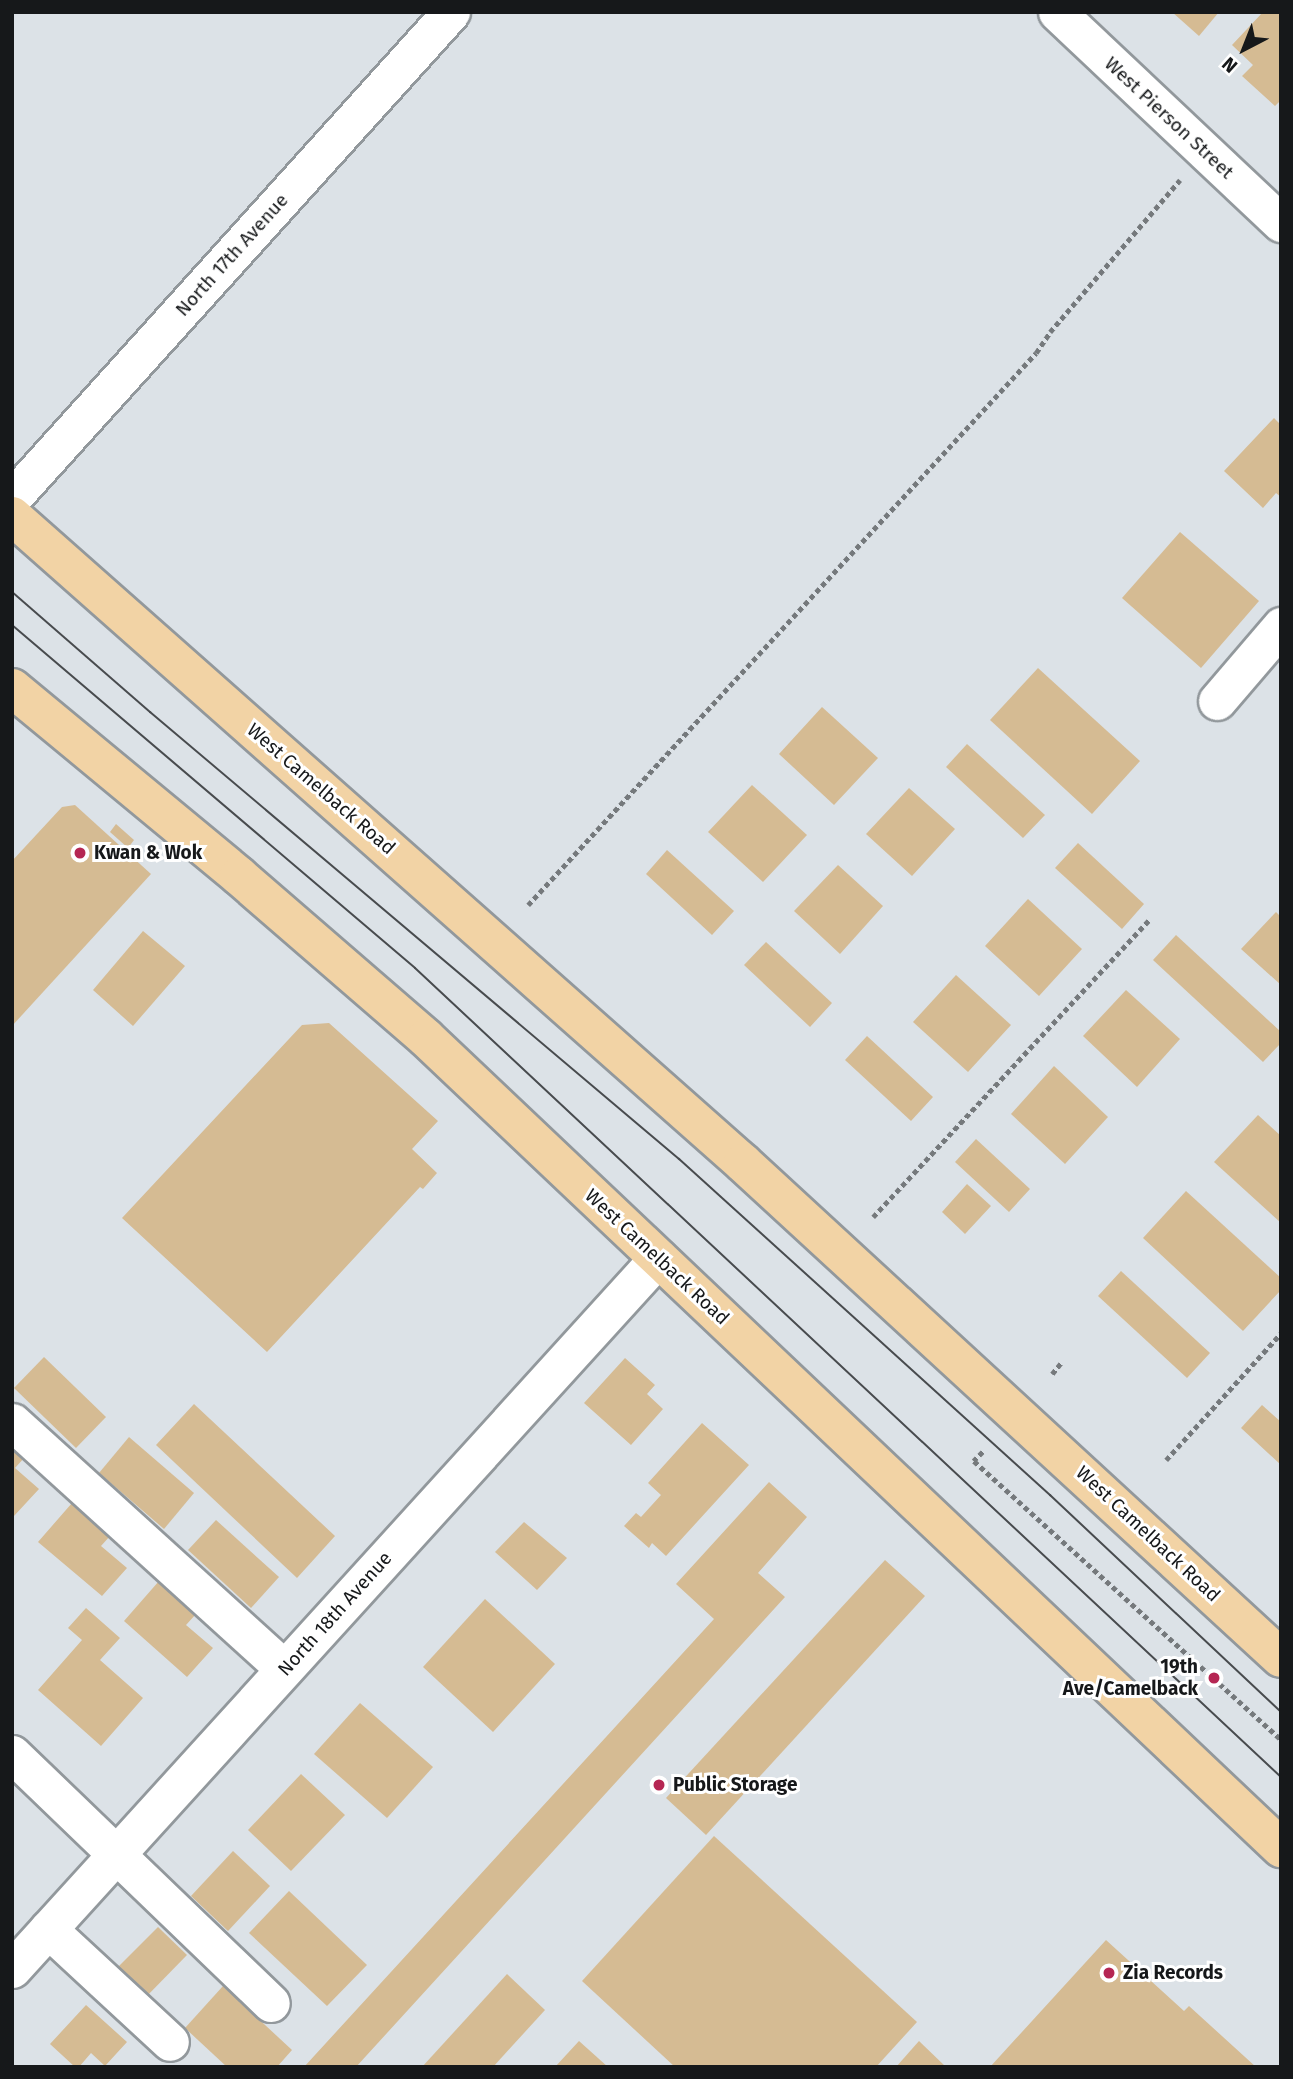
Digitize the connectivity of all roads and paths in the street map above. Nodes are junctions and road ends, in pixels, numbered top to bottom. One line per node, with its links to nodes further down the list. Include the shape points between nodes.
1 (451, 12): 5 (street, North 17th Avenue)
2 (1057, 12): 3 (street, West Pierson Street)
3 (1205, 152): 4 (street, West Pierson Street); 10 (path, via 1036,353)
4 (1281, 223)
5 (12, 498)
6 (12, 516): 20 (main road, West Camelback Road, via 743,1163)
7 (1281, 626): 9 (street)
8 (12, 688): 13 (main road, West Camelback Road, via 426,1038)
9 (1217, 701)
10 (528, 905)
11 (1149, 920): 12 (path)
12 (873, 1217)
13 (658, 1258): 21 (street, North 18th Avenue); 24 (main road, West Camelback Road)
14 (1281, 1333): 19 (path)
15 (1061, 1363): 16 (path)
16 (1052, 1374)
17 (12, 1422): 21 (street)
18 (983, 1452): 22 (path, via 974,1461)
19 (1166, 1460)
20 (1281, 1658)
21 (284, 1670): 25 (street, North 18th Avenue)
22 (1281, 1739)
23 (12, 1754): 25 (street)
24 (1281, 1848)
25 (117, 1853): 26 (street, North 18th Avenue); 28 (street)
26 (48, 1929): 27 (street, North 18th Avenue); 29 (street)
27 (12, 1969)
28 (271, 2003)
29 (170, 2042)

